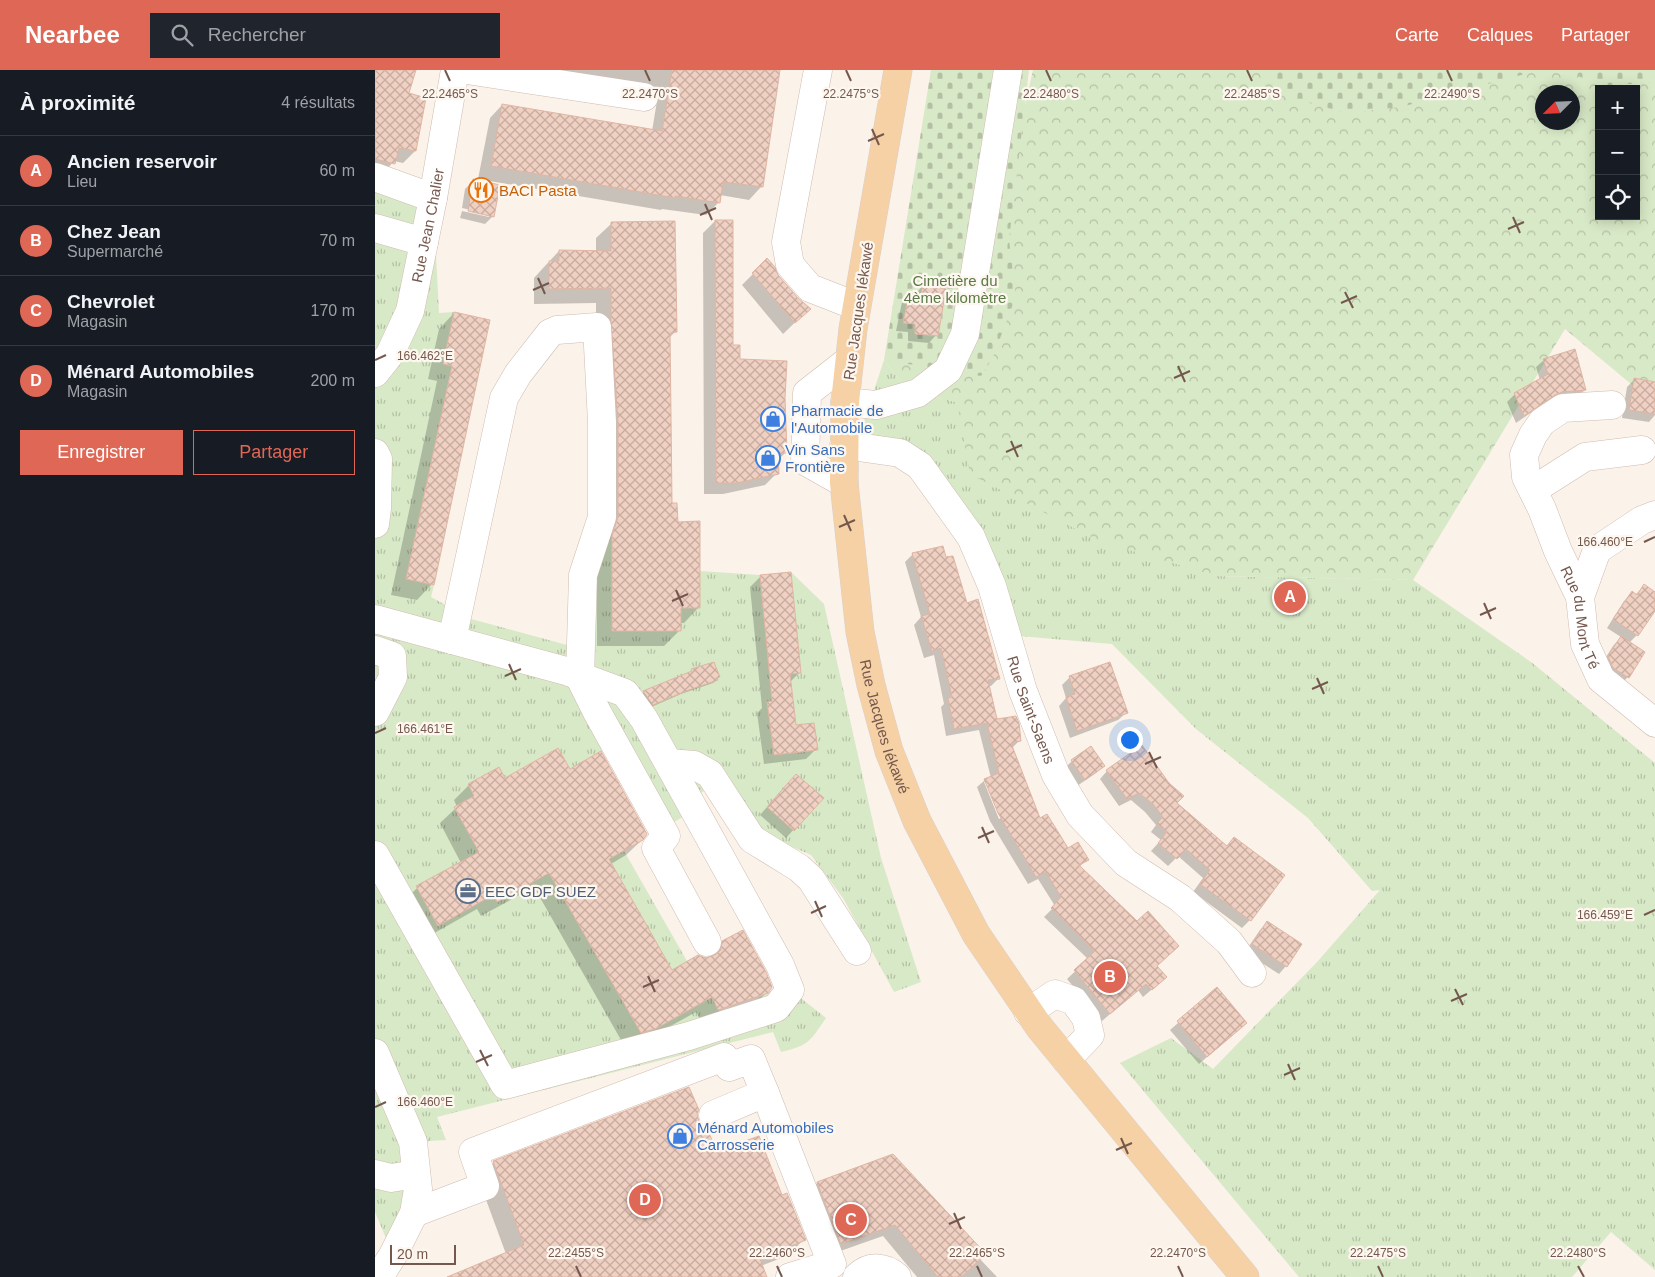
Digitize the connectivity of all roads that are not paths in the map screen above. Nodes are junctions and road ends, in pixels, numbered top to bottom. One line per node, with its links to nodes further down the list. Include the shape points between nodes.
1 (455, 70): 8 (street, Rue Jean Chalier)
2 (467, 70): 6 (street)
3 (818, 70): 11 (street, via 786,242 790,265 809,288)
4 (898, 70): 11 (main road, Rue Jacques Iékawé)
5 (1008, 70): 14 (street, via 965,334 948,370 918,393 876,405)
6 (643, 98)
7 (375, 177): 8 (street)
8 (433, 198): 10 (street, Rue Jean Chalier)
9 (375, 228): 10 (street)
10 (423, 242): 13 (street, Rue Jean Chalier, via 410,311 390,354)
11 (856, 306): 12 (main road, Rue Jacques Iékawé)
12 (849, 362): 14 (main road, Rue Jacques Iékawé); 19 (street, via 807,393 805,461)
13 (375, 373)
14 (845, 402): 16 (main road, Rue Jacques Iékawé)
15 (1612, 405): 20 (street, Rue du Mont Té, via 1563,408 1542,422 1524,455 1526,476)
16 (843, 445): 19 (main road, Rue Jacques Iékawé); 34 (street, Rue Saint-Saens, via 900,453 920,466 971,537 992,586 1026,699 1056,775 1080,815 1126,863 1180,898 1229,942)
17 (1642, 450): 20 (street, via 1585,457)
18 (375, 453): 22 (street, via 378,459)
19 (844, 483): 35 (main road, Rue Jacques Iékawé, via 860,632 889,751 917,821 976,934)
20 (1533, 490): 23 (street, Rue du Mont Té)
21 (1655, 515): 23 (street, via 1597,550)
22 (375, 524)
23 (1580, 597): 29 (street, Rue du Mont Té, via 1585,644 1601,680)
24 (375, 619): 25 (street)
25 (452, 640): 27 (street); 27 (street, via 504,398 550,333 597,327 602,517 583,575)
26 (375, 650): 28 (street, via 392,656 393,677)
27 (580, 678): 30 (street, via 625,693); 32 (street, via 666,836 656,848)
28 (375, 712)
29 (1655, 723)
30 (669, 763): 31 (street, via 780,965 790,990 776,1008 689,1036 505,1085); 33 (street, via 695,765 710,774 752,839 811,879)
31 (375, 855)
32 (707, 942)
33 (857, 951)
34 (1252, 973)
35 (1029, 1012): 38 (main road, Rue Jacques Iékawé); 38 (street, via 1055,994 1074,1001 1086,1018 1091,1035)
36 (375, 1053): 37 (street); 42 (street, via 413,1142)
37 (375, 1058)
38 (1066, 1060): 49 (main road, Rue Jacques Iékawé)
39 (765, 1093): 40 (street); 43 (street, via 751,1059 729,1067 724,1057 473,1152 485,1186); 44 (street)
40 (713, 1115)
41 (375, 1174): 42 (street, via 391,1178)
42 (415, 1174): 43 (street, via 418,1189)
43 (414, 1213): 46 (street)
44 (832, 1264): 45 (street, via 843,1271); 47 (street)
45 (862, 1274): 48 (street, via 875,1268 893,1272)
46 (379, 1277)
47 (790, 1277)
48 (897, 1277)
49 (1245, 1277)

